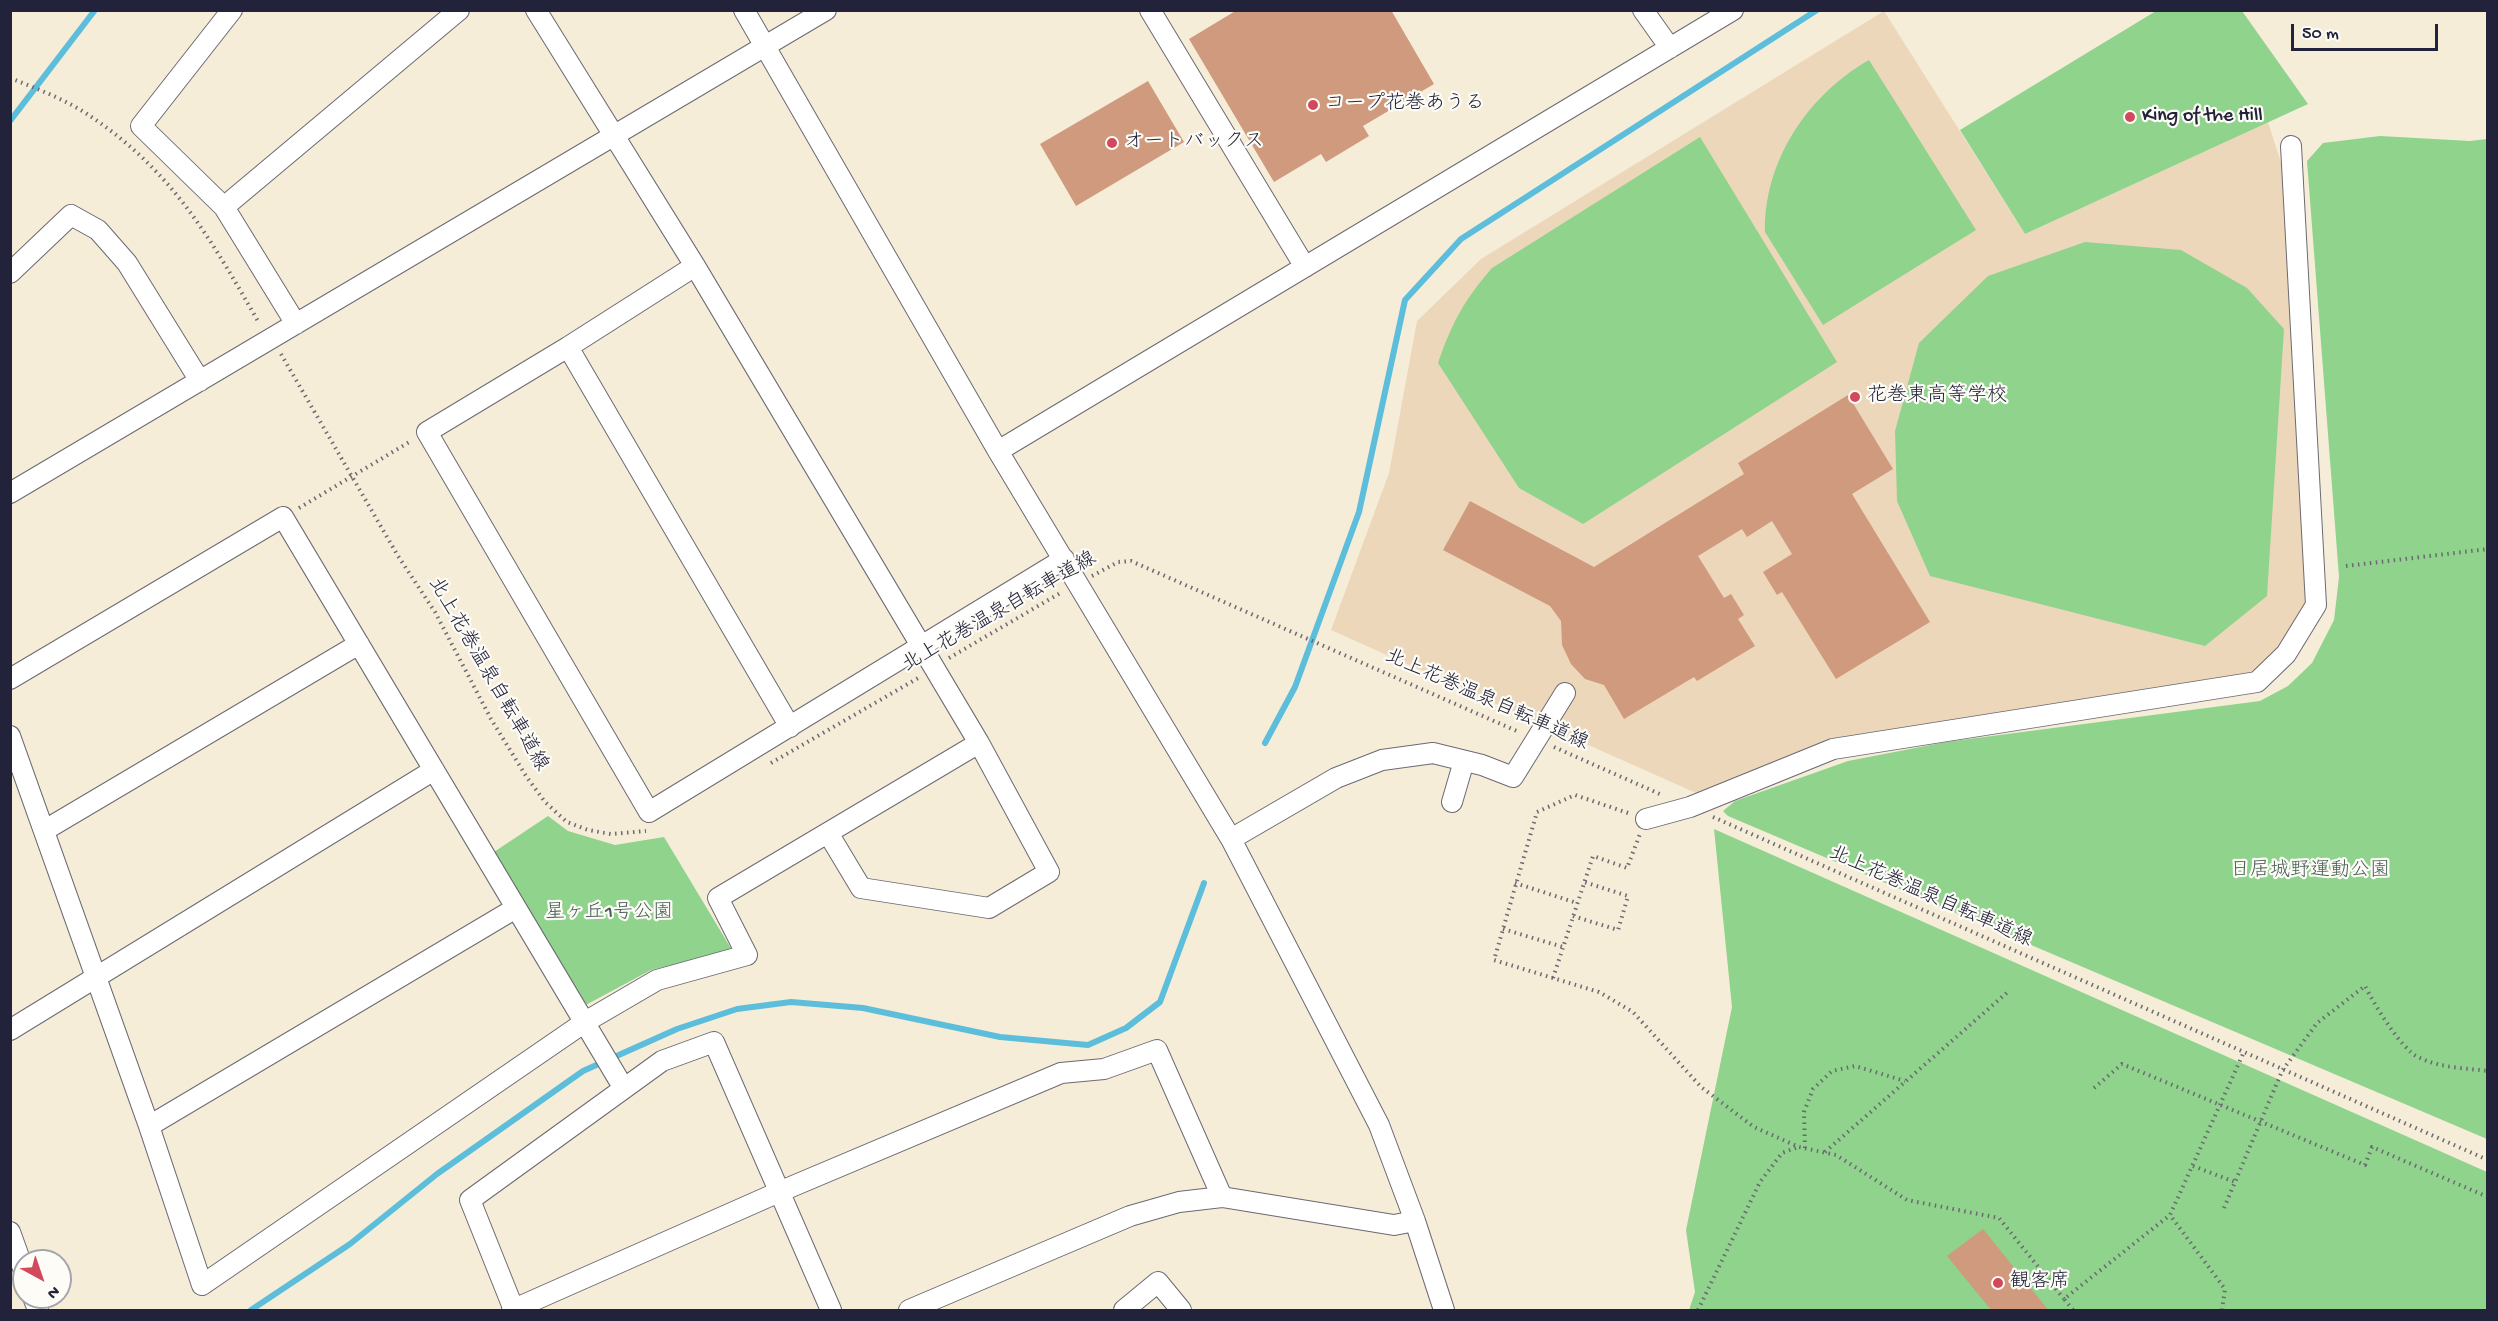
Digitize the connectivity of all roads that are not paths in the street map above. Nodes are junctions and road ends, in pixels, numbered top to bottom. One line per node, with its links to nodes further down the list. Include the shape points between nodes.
1 (232, 10): 13 (street, via 141,126)
2 (459, 10): 13 (street)
3 (536, 10): 11 (street)
4 (744, 10): 9 (street)
5 (826, 10): 9 (street)
6 (1150, 10): 15 (street)
7 (1643, 10): 10 (street)
8 (1733, 10): 10 (street)
9 (765, 47): 11 (street); 20 (street)
10 (1670, 48): 15 (street)
11 (616, 135): 14 (street); 17 (street)
12 (2291, 146): 33 (street, via 2316,605 2286,654 2257,682 1833,749 1690,807)
13 (224, 207): 17 (street)
14 (695, 266): 18 (street); 24 (street)
15 (1305, 267): 20 (street)
16 (10, 273): 19 (street, via 71,215 98,230 127,263)
17 (296, 324): 19 (street)
18 (568, 347): 27 (street); 27 (street, via 427,432 649,812)
19 (200, 381): 21 (street)
20 (998, 451): 22 (street)
21 (10, 493)
22 (1064, 559): 24 (street); 36 (street)
23 (359, 644): 25 (street, via 283,517); 31 (street); 34 (street)
24 (922, 647): 27 (street); 29 (street)
25 (10, 679)
26 (1565, 693): 30 (street, via 1513,777)
27 (790, 727)
28 (10, 736): 34 (street)
29 (979, 743): 35 (street); 35 (street, via 1049,872 989,908 861,888)
30 (1464, 761): 32 (street); 36 (street, via 1433,753 1382,760 1336,778)
31 (434, 770): 37 (street); 38 (street)
32 (1452, 802)
33 (1646, 819)
34 (45, 830): 38 (street)
35 (828, 833): 39 (street, via 718,898 747,954 657,980)
36 (1231, 839): 45 (street, via 1379,1125)
37 (516, 908): 39 (street); 42 (street)
38 (96, 978): 40 (street); 42 (street)
39 (585, 1022): 41 (street); 42 (street, via 202,1285)
40 (10, 1030)
41 (623, 1087): 43 (street, via 662,1061 714,1042); 48 (street, via 470,1200)
42 (149, 1126)
43 (779, 1191): 44 (street, via 1060,1073 1104,1069 1157,1050); 48 (street); 49 (street)
44 (1222, 1197): 45 (street, via 1394,1225); 50 (street, via 1179,1202 1130,1216)
45 (1415, 1221): 53 (street)
46 (10, 1232): 47 (street)
47 (16, 1249)
48 (513, 1310)
49 (831, 1311)
50 (909, 1311)
51 (1124, 1311): 52 (street, via 1158,1282)
52 (1181, 1311)
53 (1444, 1311)

